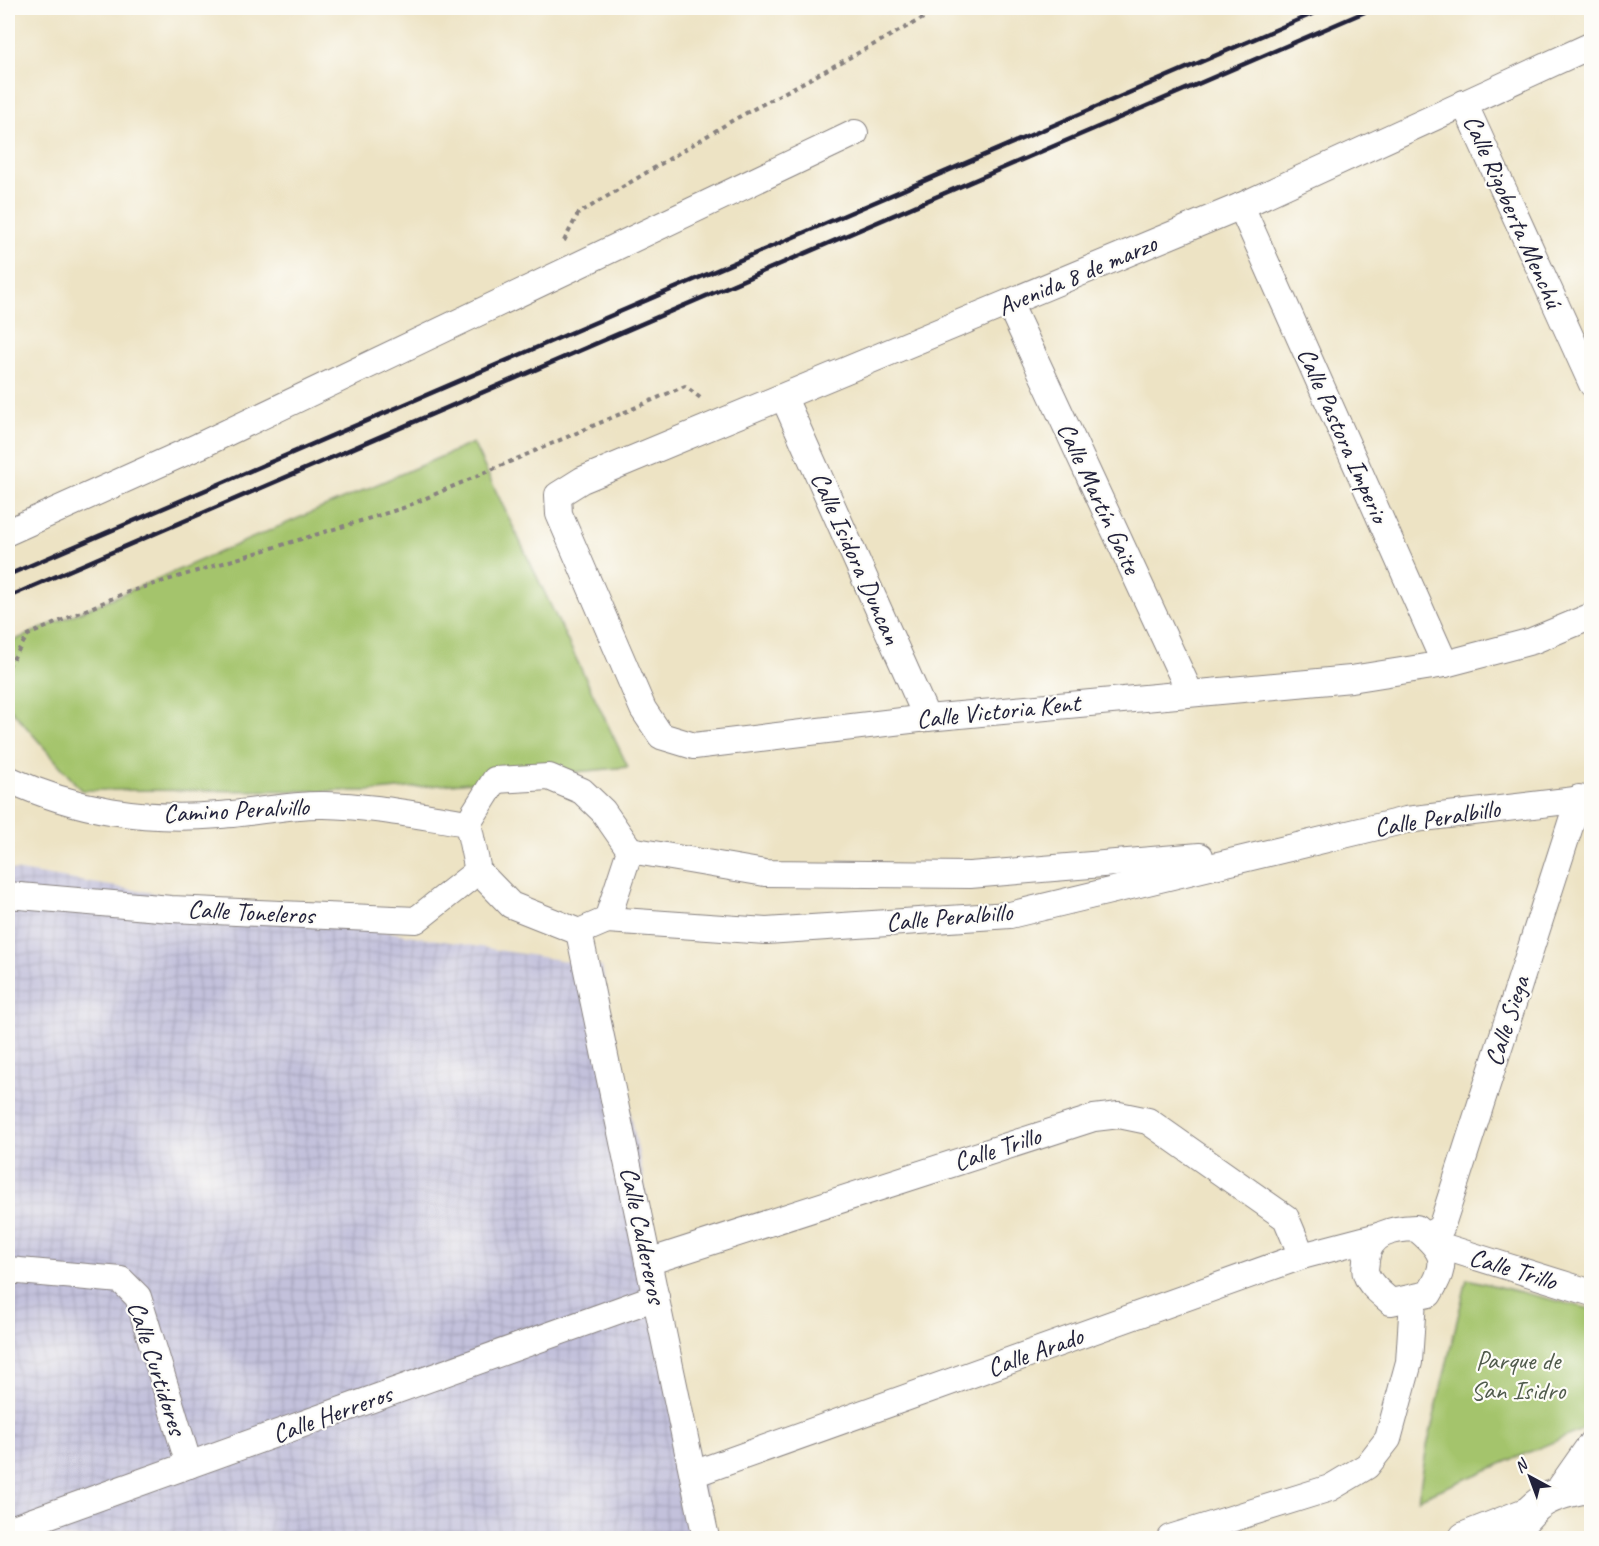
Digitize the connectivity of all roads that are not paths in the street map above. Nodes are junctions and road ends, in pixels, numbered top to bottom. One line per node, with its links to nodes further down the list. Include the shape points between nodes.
1 (1592, 45): 2 (street, Avenida 8 de marzo)
2 (1464, 103): 4 (street, Avenida 8 de marzo); 6 (street, Calle Rigoberta Menchú)
3 (855, 133): 9 (street, via 210,441)
4 (1241, 206): 5 (street, Avenida 8 de marzo); 11 (street, Calle Pastora Imperio)
5 (1009, 303): 7 (street, Avenida 8 de marzo); 12 (street, Calle Martín Gaite)
6 (1592, 384)
7 (784, 398): 8 (street, Avenida 8 de marzo, via 582,480); 13 (street, Calle Isidora Duncan)
8 (558, 495): 13 (street, Calle Victoria Kent, via 558,514 644,709 661,736 694,746)
9 (8, 532)
10 (1592, 616): 11 (street, Calle Victoria Kent, via 1532,641)
11 (1445, 664): 12 (street, Calle Victoria Kent, via 1351,679)
12 (1190, 693): 13 (street, Calle Victoria Kent)
13 (927, 718)
14 (8, 779): 16 (street, Camino Peralvillo, via 47,797 120,815 218,816 322,805 372,808)
15 (1585, 798): 17 (street, Calle Peralbillo, via 1406,820); 24 (street, Calle Siega, via 1441,1227)
16 (468, 823): 18 (street, via 495,780 549,777 582,791 603,811); 19 (street)
17 (1284, 848): 18 (street, Calle Peralbillo, via 970,875 765,873); 21 (street, Calle Peralbillo, via 1010,915 766,931)
18 (630, 850): 21 (street)
19 (478, 871): 20 (street, Calle Toneleros, via 416,920 171,909); 22 (street, via 511,905)
20 (8, 895)
21 (608, 920): 22 (street)
22 (579, 932): 26 (street, Calle Caldereros)
23 (1378, 1236): 24 (street, via 1395,1229 1416,1228); 25 (street, Calle Arado); 30 (street, via 1367,1254 1365,1272 1374,1288 1391,1302)
24 (1431, 1240): 28 (street, Calle Trillo); 30 (street, via 1442,1258 1441,1275 1429,1294)
25 (1302, 1256): 26 (street, Calle Trillo, via 1286,1218 1148,1121 1119,1114 1094,1118); 33 (street, Calle Arado)
26 (648, 1262): 29 (street, Calle Caldereros)
27 (8, 1270): 32 (street, Calle Curtidores, via 120,1280 138,1297)
28 (1592, 1293)
29 (656, 1297): 32 (street, Calle Herreros); 33 (street, Calle Caldereros)
30 (1413, 1299): 39 (street, via 1409,1362 1388,1439 1367,1466 1330,1488)
31 (1592, 1442): 35 (street)
32 (189, 1465): 37 (street, Calle Herreros)
33 (693, 1474): 38 (street, Calle Caldereros)
34 (1592, 1486): 35 (street)
35 (1557, 1492): 36 (street)
36 (1518, 1526): 40 (street)
37 (8, 1530)
38 (706, 1539)
39 (1170, 1539)
40 (1465, 1539)

